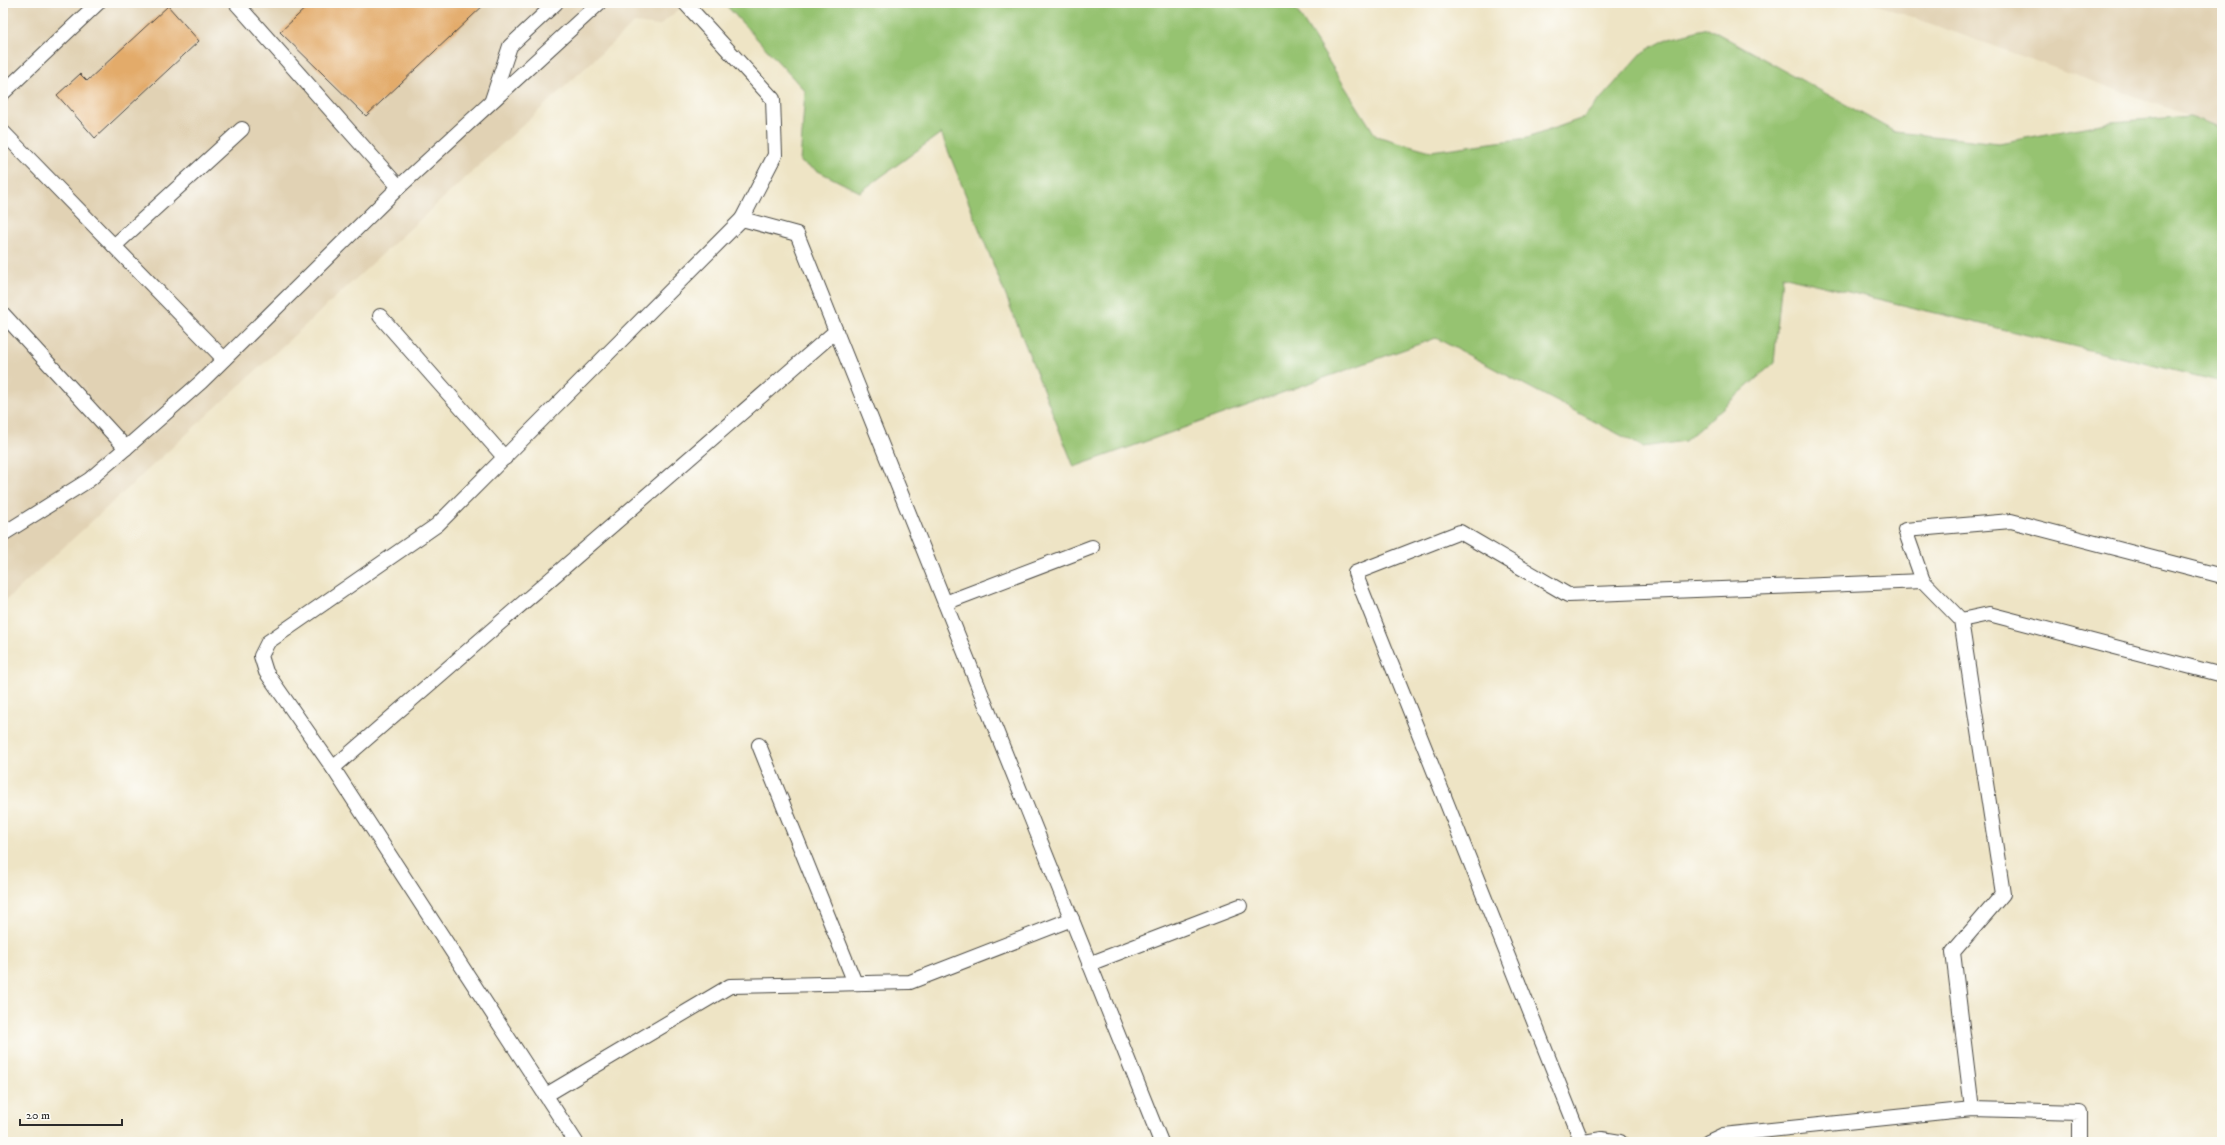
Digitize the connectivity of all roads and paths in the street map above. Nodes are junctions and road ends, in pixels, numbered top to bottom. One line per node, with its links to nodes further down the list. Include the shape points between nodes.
1 (98, 3): 6 (lane)
2 (236, 3): 10 (lane)
3 (556, 3): 7 (lane, via 510,46)
4 (599, 3): 7 (lane)
5 (685, 3): 11 (lane, via 773,99 775,155)
6 (3, 93)
7 (492, 101): 10 (lane)
8 (242, 129): 12 (lane)
9 (3, 132): 12 (lane)
10 (399, 187): 16 (lane)
11 (742, 220): 15 (lane, via 797,234); 18 (lane)
12 (114, 246): 16 (lane)
13 (3, 314): 17 (lane)
14 (380, 316): 18 (lane)
15 (836, 331): 23 (lane); 27 (lane)
16 (224, 359): 17 (lane)
17 (126, 448): 19 (lane, via 89,480)
18 (505, 458): 27 (lane, via 437,525 268,642 261,656 266,672)
19 (3, 534)
20 (1092, 547): 23 (lane)
21 (2222, 576): 22 (lane, via 2011,521 1905,530)
22 (1923, 581): 24 (lane); 36 (lane, via 1568,595 1460,532 1355,573)
23 (945, 603): 29 (lane)
24 (1961, 620): 25 (lane, via 1989,614); 33 (lane, via 2004,894 1953,952)
25 (2222, 675)
26 (759, 745): 31 (lane)
27 (333, 768): 32 (lane)
28 (1240, 906): 30 (lane)
29 (1072, 919): 30 (lane); 31 (lane, via 910,982)
30 (1089, 964): 35 (lane)
31 (855, 983): 32 (lane, via 730,986)
32 (546, 1095): 34 (lane)
33 (1972, 1109): 38 (lane, via 1723,1135); 39 (lane, via 2080,1112)
34 (576, 1142)
35 (1161, 1142)
36 (1583, 1142): 37 (lane, via 1602,1139)
37 (1620, 1142)
38 (1708, 1142)
39 (2080, 1142)

